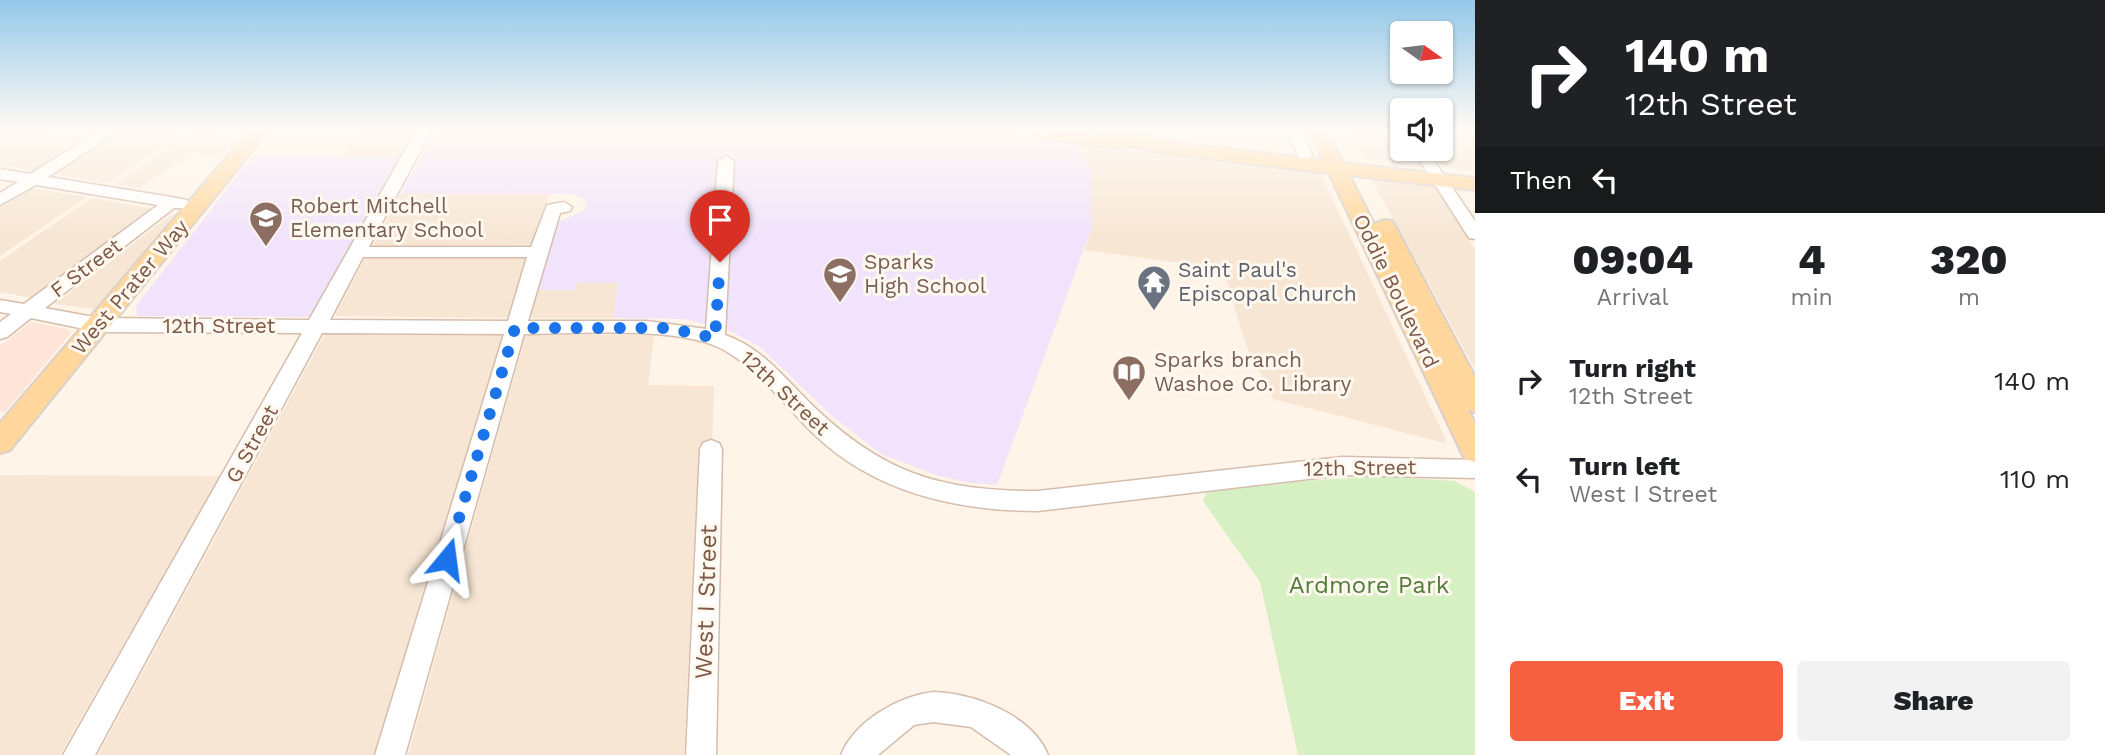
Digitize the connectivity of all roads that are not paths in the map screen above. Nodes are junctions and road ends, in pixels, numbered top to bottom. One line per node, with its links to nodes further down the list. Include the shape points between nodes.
1 (54, 166): 12 (street)
2 (230, 166): 16 (main road, West Prater Way)
3 (404, 166): 19 (street, G Street)
4 (726, 166): 27 (street)
5 (1343, 166): 31 (main road, Oddie Boulevard)
6 (1344, 166): 28 (main road, Oddie Boulevard)
7 (1368, 166): 10 (main road)
8 (1431, 166): 10 (street)
9 (0, 174): 12 (street)
10 (1437, 175): 11 (main road); 13 (main road); 18 (street)
11 (1475, 175)
12 (33, 179): 14 (street); 15 (street)
13 (1475, 184)
14 (0, 200)
15 (171, 202): 16 (street); 22 (street, F Street)
16 (197, 207): 23 (main road, West Prater Way)
17 (564, 207): 20 (street, via 553,209)
18 (1475, 234)
19 (357, 252): 20 (street); 24 (street, G Street)
20 (538, 252): 25 (street)
21 (0, 306): 22 (street, 12th Street)
22 (27, 312): 23 (street, 12th Street); 26 (street, F Street)
23 (99, 324): 24 (street, 12th Street); 29 (main road, West Prater Way)
24 (317, 326): 25 (street, 12th Street); 33 (street, G Street)
25 (515, 328): 27 (street, 12th Street, via 668,328); 34 (street)
26 (0, 332)
27 (715, 338): 32 (street, 12th Street, via 747,355 825,431 863,460 911,483 962,497 1038,501 1342,466)
28 (1475, 402)
29 (0, 442)
30 (711, 449): 35 (street, West I Street)
31 (1475, 451)
32 (1475, 469)
33 (78, 755)
34 (390, 755)
35 (701, 755)
36 (856, 755): 37 (street, via 903,715 914,709 940,707 988,717)
37 (1033, 755)

